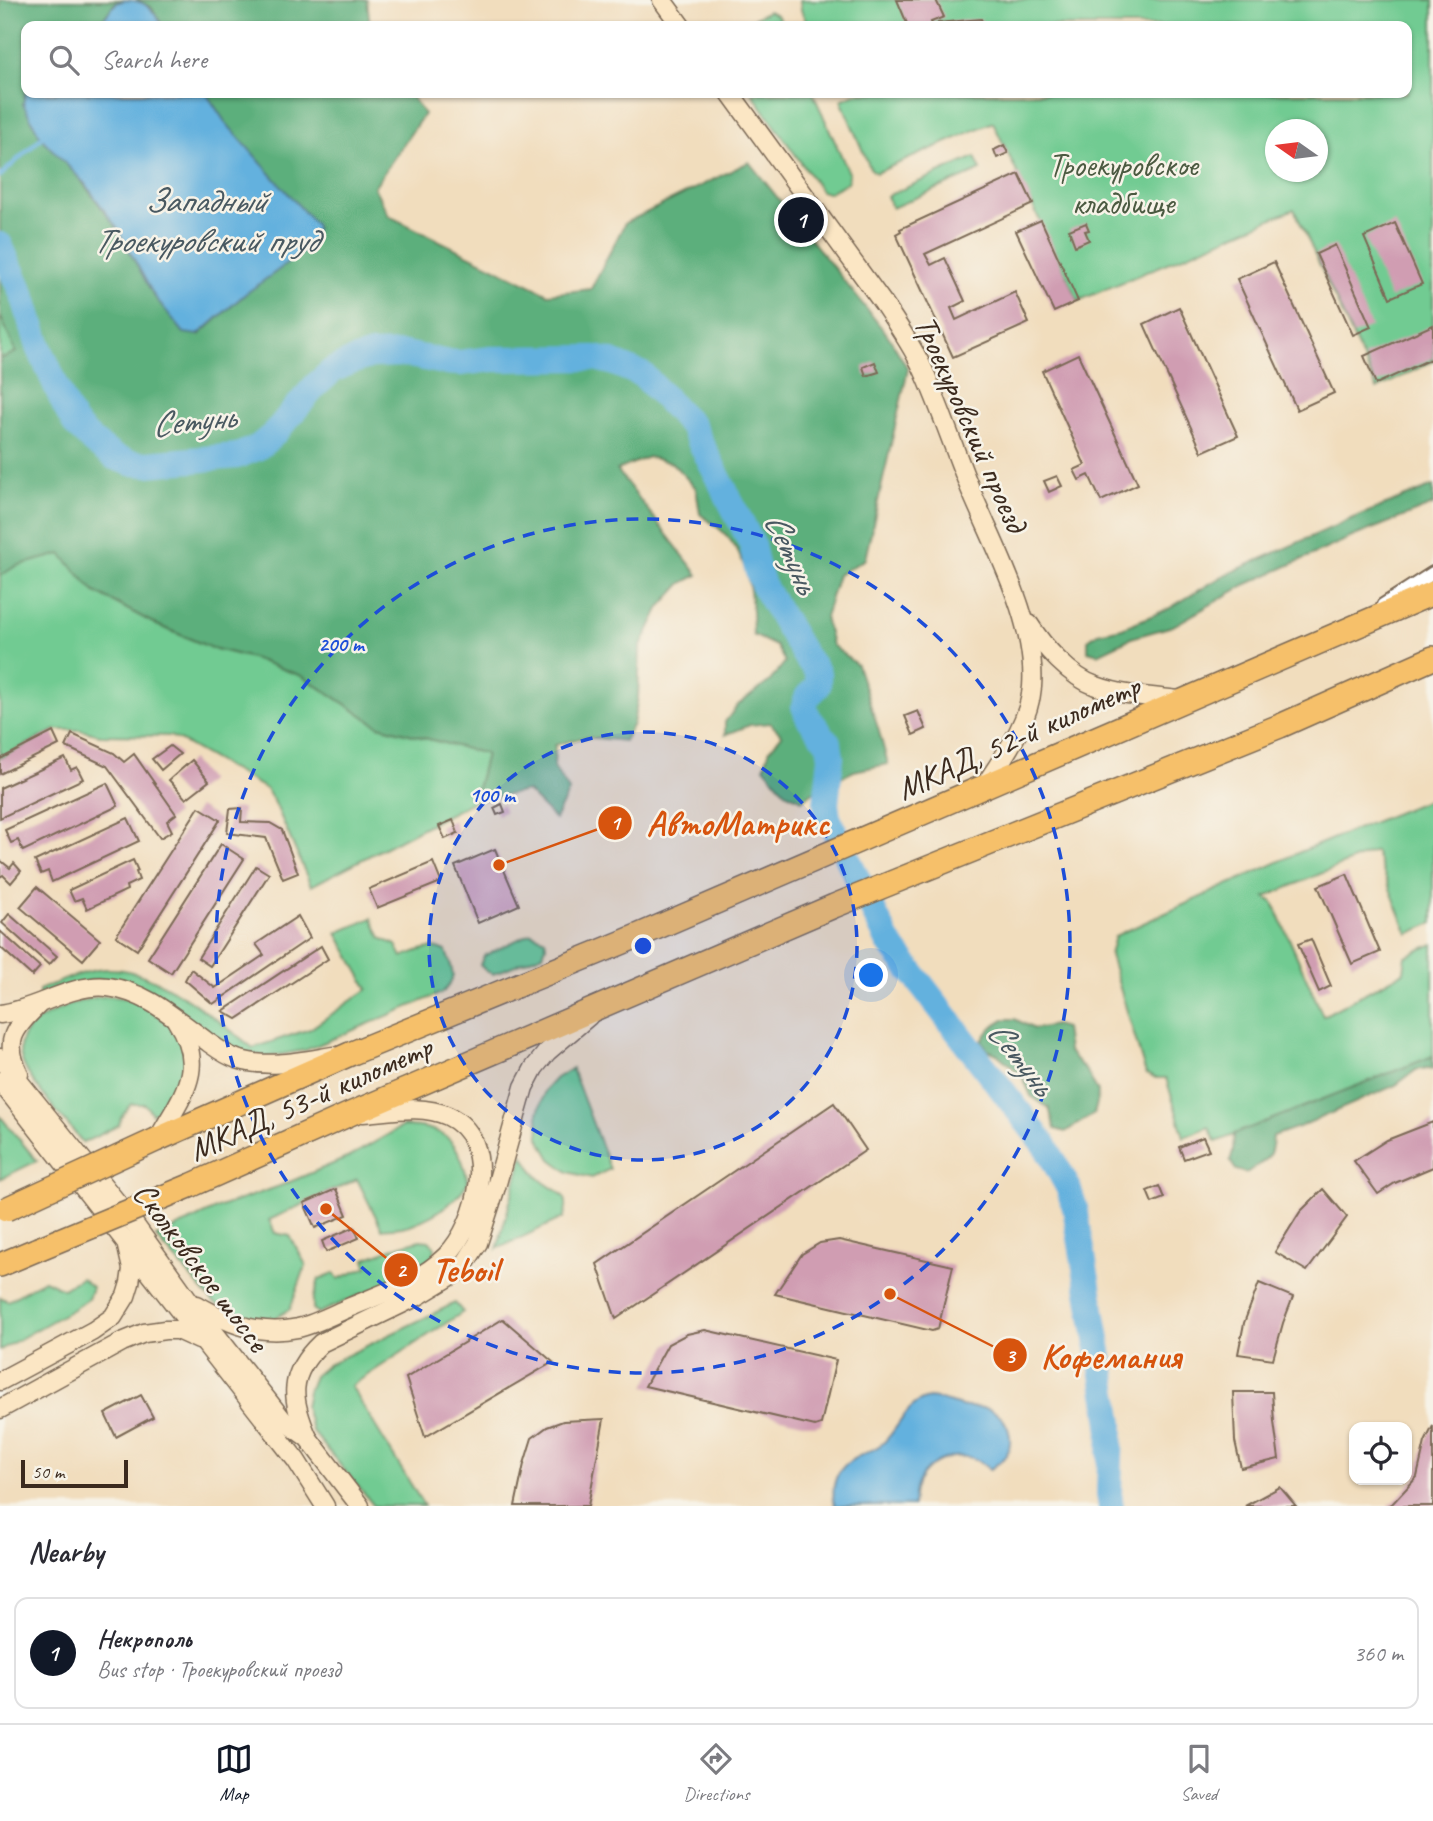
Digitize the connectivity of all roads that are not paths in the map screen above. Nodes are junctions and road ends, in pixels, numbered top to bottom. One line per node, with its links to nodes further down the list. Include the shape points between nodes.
1 (662, 0): 2 (street)
2 (677, 21)
3 (734, 98): 6 (street, Троекуровский проезд, via 906,337)
4 (1433, 573): 7 (street)
5 (1433, 593): 7 (highway, МКАД, 52-й километр)
6 (1023, 615): 9 (street, Троекуровский проезд, via 1038,639 1063,664 1093,685); 10 (street, Троекуровский проезд, via 1030,644 1032,691 1027,712)
7 (1343, 631): 9 (highway, МКАД, 52-й километр)
8 (1433, 658): 13 (highway, МКАД, 53-й километр, via 1280,726 897,880)
9 (1181, 700): 10 (highway, МКАД, 52-й километр)
10 (984, 787): 11 (highway, МКАД, 52-й километр)
11 (629, 940): 16 (highway, МКАД, 53-й километр)
12 (38, 1004): 14 (street); 15 (street, via 70,991 100,986 138,994); 19 (street, via 19,1024 11,1047)
13 (601, 1006): 20 (highway, МКАД, 53-й километр); 30 (street, via 547,1052 529,1077 478,1243 461,1270 321,1343 309,1355 295,1387 299,1417)
14 (0, 1014)
15 (174, 1017): 16 (street, via 237,1059 276,1063); 21 (street, via 188,1045 190,1079)
16 (350, 1054): 21 (highway, МКАД, 53-й километр)
17 (0, 1058): 19 (street, Сколковское шоссе)
18 (0, 1081): 23 (street, Сколковское шоссе)
19 (27, 1090): 25 (street, Сколковское шоссе)
20 (350, 1114): 24 (highway, МКАД, 53-й километр, bridge); 25 (street, via 435,1111 449,1116 471,1137 477,1151 478,1195 463,1233 445,1257 402,1285 299,1328 281,1331 230,1322)
21 (158, 1139): 22 (highway, МКАД, 53-й километр, bridge)
22 (3, 1210)
23 (125, 1240): 26 (street, Сколковское шоссе); 27 (street, via 132,1269 130,1283 113,1317)
24 (0, 1265)
25 (188, 1299): 29 (street, Сколковское шоссе)
26 (204, 1343): 28 (street, via 177,1330 144,1333); 31 (street, Сколковское шоссе)
27 (0, 1381)
28 (0, 1409)
29 (283, 1420): 30 (street, Сколковское шоссе); 34 (street)
30 (308, 1438): 35 (street, Сколковское шоссе)
31 (296, 1460): 32 (street, Сколковское шоссе); 33 (street)
32 (326, 1506)
33 (337, 1506)
34 (348, 1506)
35 (360, 1506)

